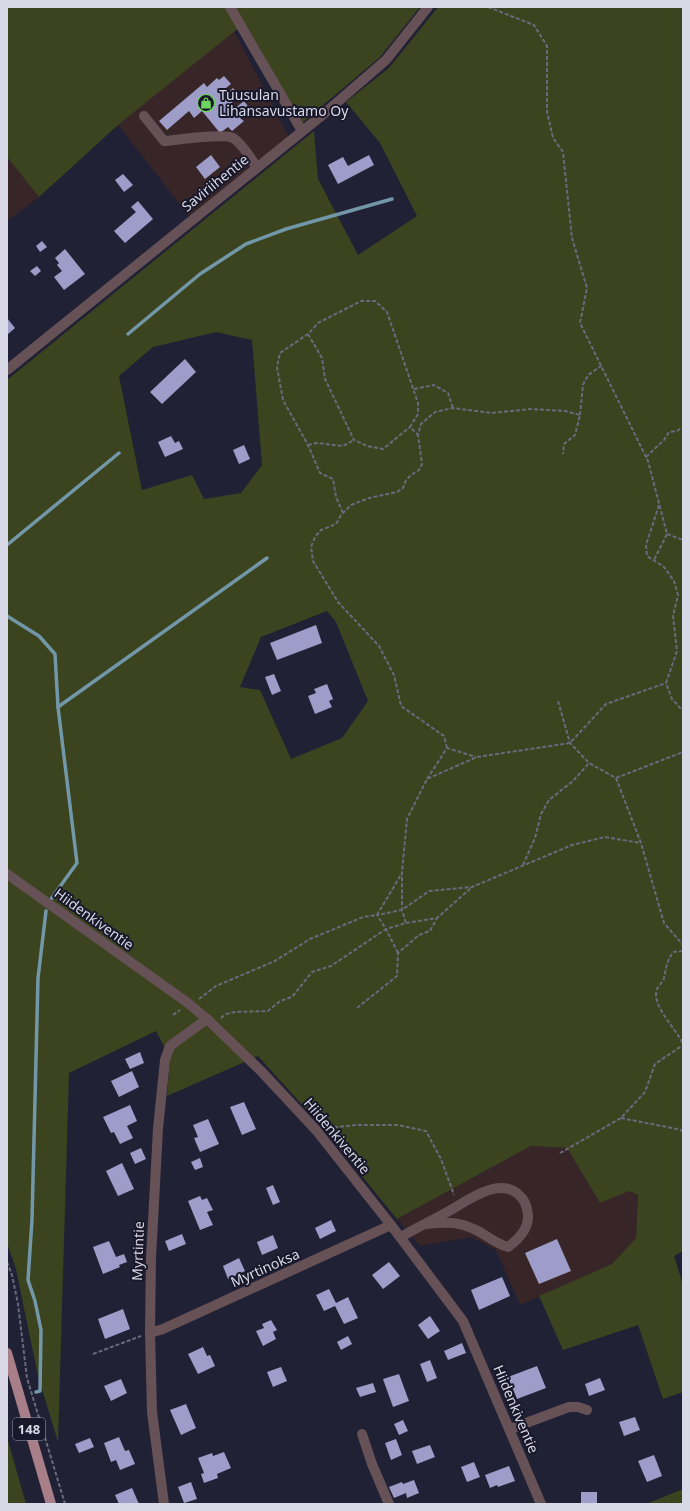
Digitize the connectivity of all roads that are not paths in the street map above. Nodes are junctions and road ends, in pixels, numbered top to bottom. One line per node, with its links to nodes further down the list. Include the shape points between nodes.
1 (230, 7): 4 (street)
2 (428, 7): 4 (street, Saviriihentie, via 386,60)
3 (144, 116): 5 (street, via 164,141 229,136 246,151)
4 (302, 131): 5 (street, Saviriihentie)
5 (257, 167): 6 (street, Saviriihentie)
6 (7, 370)
7 (7, 874): 8 (street, Hiidenkiventie)
8 (210, 1022): 10 (street, Hiidenkiventie, via 261,1071 316,1130); 12 (street, Myrtintie, via 178,1039 170,1046 165,1060 152,1231)
9 (425, 1224): 9 (street, via 492,1189 513,1190 522,1197 527,1206 528,1222 520,1239 508,1247 467,1226 450,1222); 11 (street)
10 (391, 1225): 11 (street, Hiidenkiventie); 12 (street, Myrtinoksa)
11 (400, 1237): 15 (street, Hiidenkiventie, via 463,1321)
12 (150, 1333): 18 (street, Myrtintie, via 152,1412)
13 (7, 1354): 17 (main road, 148)
14 (587, 1410): 15 (street, via 569,1407)
15 (510, 1429): 20 (street, Hiidenkiventie)
16 (362, 1434): 19 (street)
17 (51, 1504)
18 (164, 1504)
19 (389, 1504)
20 (541, 1504)

